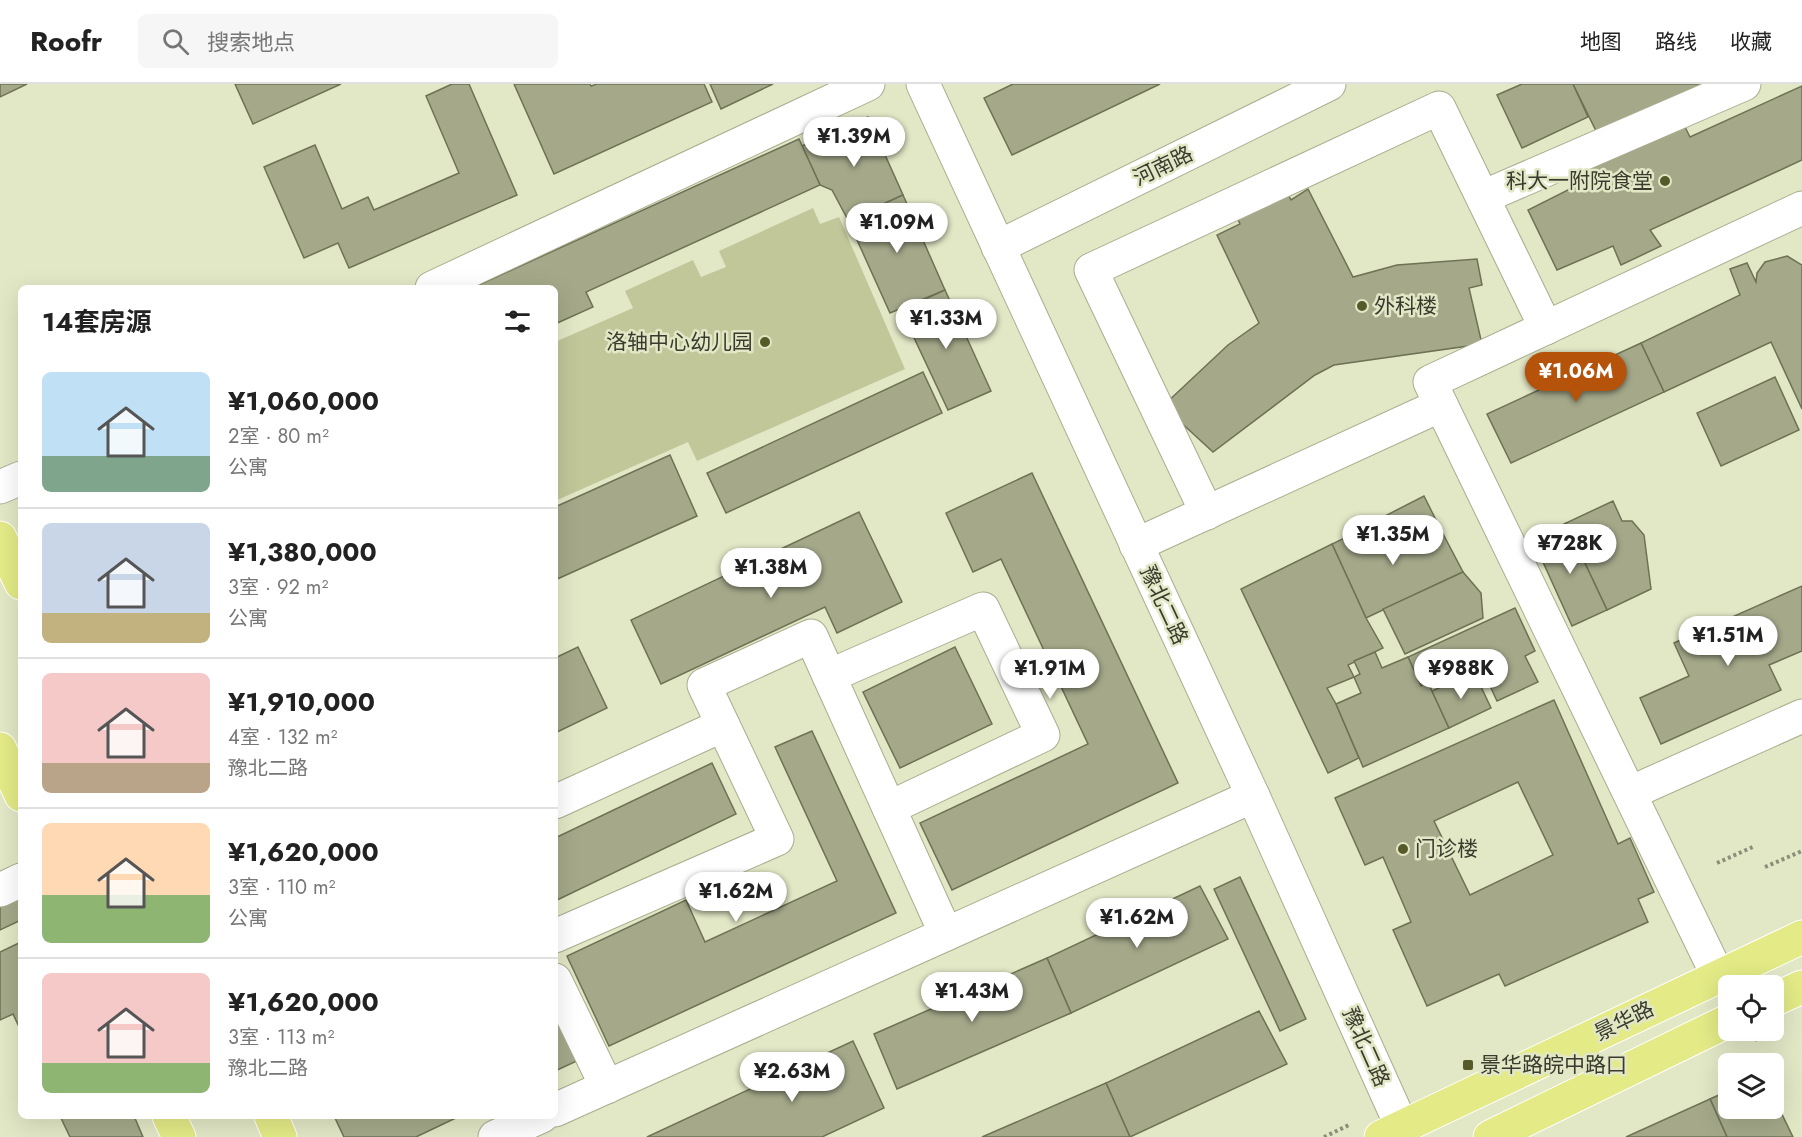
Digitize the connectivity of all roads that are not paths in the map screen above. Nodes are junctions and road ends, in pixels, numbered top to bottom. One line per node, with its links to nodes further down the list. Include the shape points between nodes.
1 (868, 84): 8 (street)
2 (923, 84): 7 (street, 豫北二路)
3 (1329, 84): 7 (street, 河南路)
4 (1744, 84): 5 (street)
5 (1483, 198): 9 (street); 13 (street, via 1439,108 1091,270)
6 (1802, 208): 9 (street)
7 (998, 247): 15 (street, 豫北二路)
8 (438, 285)
9 (1546, 328): 10 (street, via 1430,382)
10 (1441, 405): 13 (street); 22 (street)
11 (18, 479): 12 (street)
12 (0, 487)
13 (1207, 513): 15 (street)
14 (0, 538): 16 (main road)
15 (1136, 545): 23 (street, 豫北二路)
16 (18, 577)
17 (829, 676): 19 (street, via 811,636 704,685); 25 (street); 25 (street, via 983,609 1043,735)
18 (1802, 716): 22 (street)
19 (723, 725): 24 (street); 29 (street, via 777,839)
20 (0, 749): 21 (main road)
21 (18, 788)
22 (1630, 793): 32 (street)
23 (1253, 796): 28 (street); 42 (street, 豫北二路)
24 (558, 801)
25 (889, 808): 28 (street)
26 (18, 881): 27 (street)
27 (0, 890)
28 (946, 934): 37 (street)
29 (558, 935)
30 (1802, 938): 31 (main road, 景华路)
31 (1720, 975)
32 (1718, 976): 42 (main road, 景华路)
33 (558, 986): 37 (street)
34 (1802, 987): 35 (main road)
35 (1784, 995)
36 (1718, 1026): 46 (main road)
37 (607, 1087): 38 (street)
38 (558, 1109)
39 (170, 1119): 43 (main road)
40 (272, 1119): 44 (main road)
41 (535, 1119): 45 (street)
42 (1392, 1132)
43 (179, 1137)
44 (280, 1137)
45 (495, 1137)
46 (1490, 1137)

